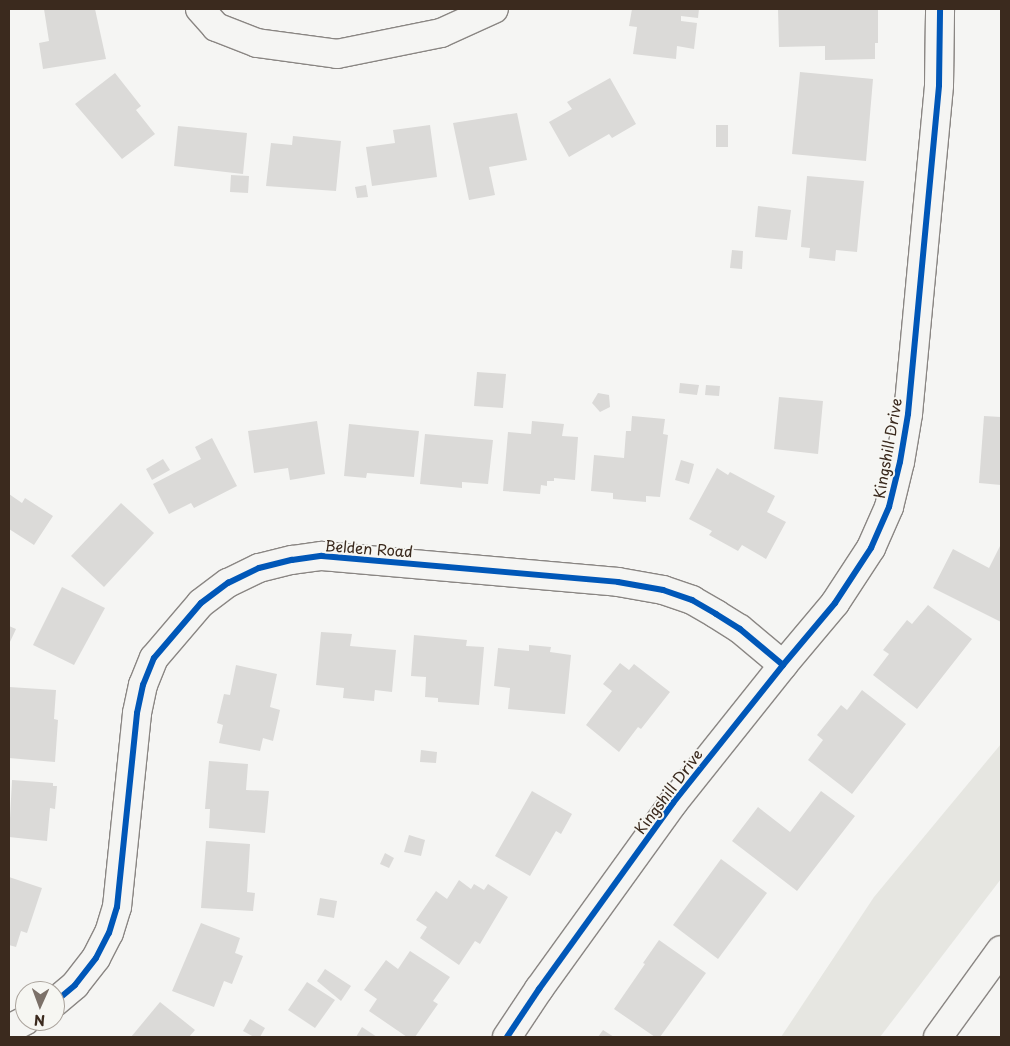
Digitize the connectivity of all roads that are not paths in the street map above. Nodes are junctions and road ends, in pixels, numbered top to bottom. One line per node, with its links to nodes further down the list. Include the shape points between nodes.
1 (200, 9): 2 (main road, via 216,26 257,43 338,54 441,33)
2 (494, 9)
3 (940, 9): 4 (main road, Kingshill Drive, via 938,85 909,404 900,462 889,507 871,548 835,603)
4 (783, 665): 6 (main road, Belden Road, via 716,614 692,600 662,590 618,582 322,556 260,568 228,583 201,603 154,658 136,713 117,907 109,933 96,958); 7 (main road, Kingshill Drive, via 673,803)
5 (1001, 950): 8 (main road)
6 (65, 994)
7 (507, 1037)
8 (938, 1037)

